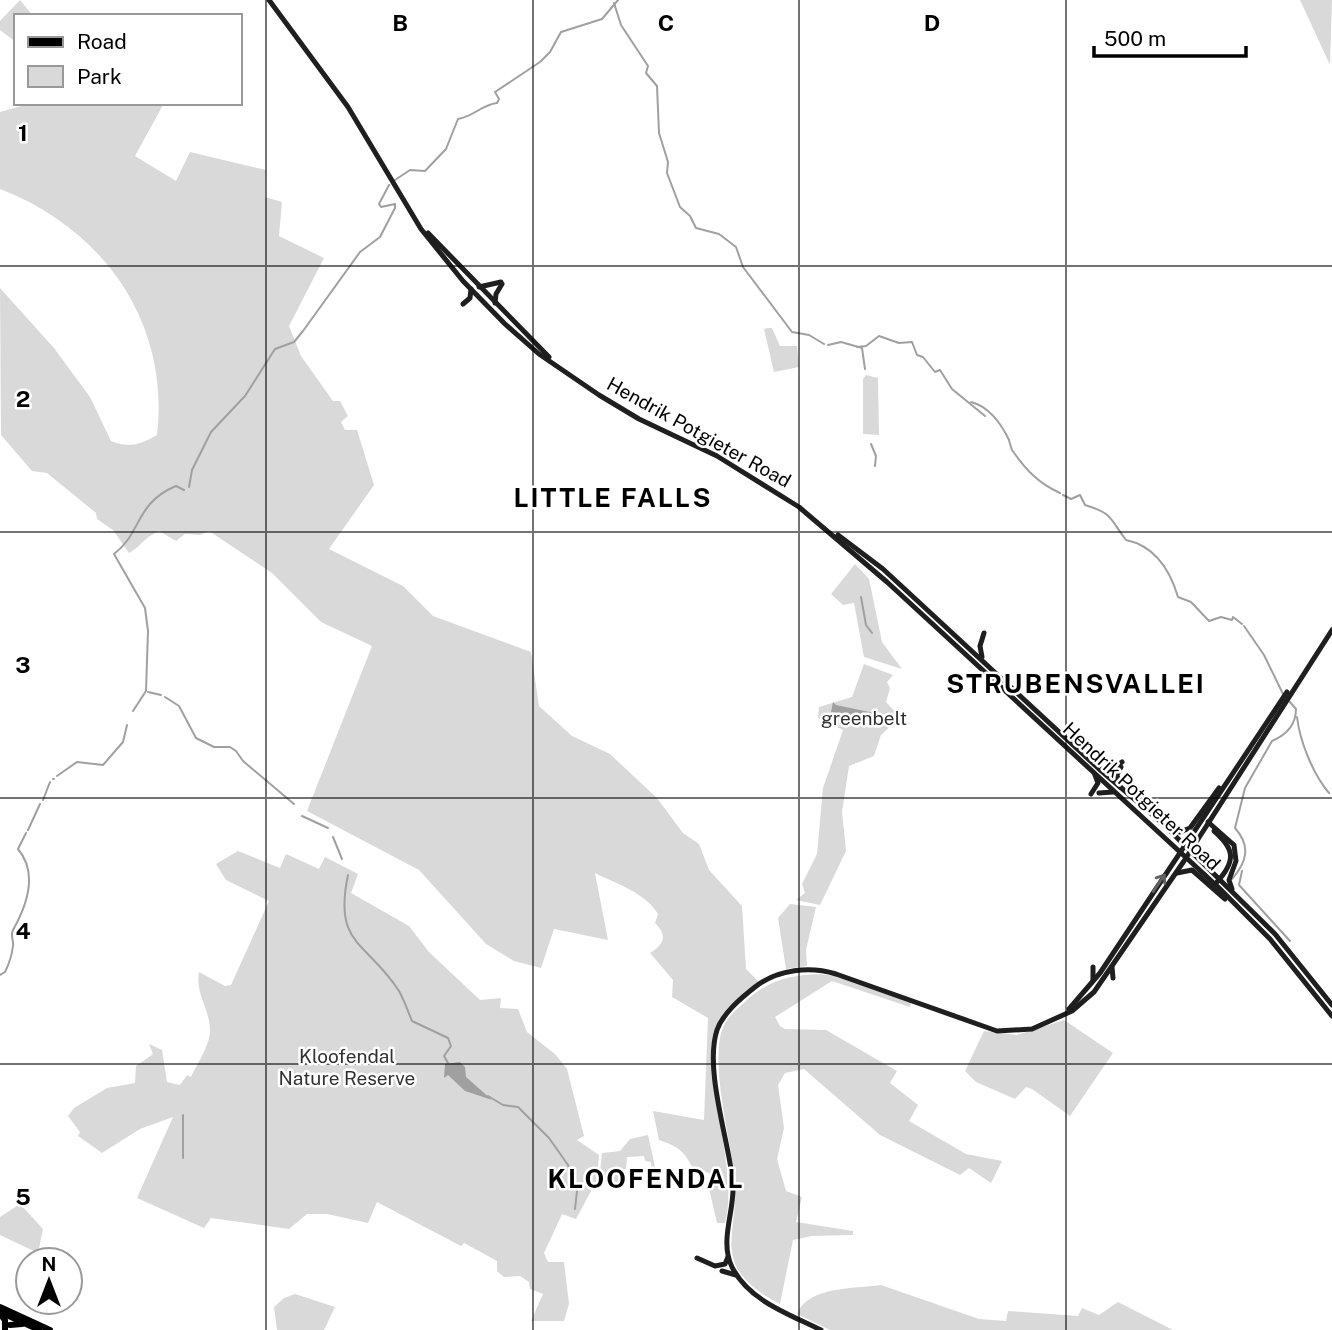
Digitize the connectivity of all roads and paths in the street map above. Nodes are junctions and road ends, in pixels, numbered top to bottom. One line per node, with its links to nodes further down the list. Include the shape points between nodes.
1 (269, 0): 2 (main road, Hendrik Potgieter Road, via 348,107 437,251)
2 (474, 288): 3 (main road); 4 (main road, Hendrik Potgieter Road); 4 (main road, via 502,283); 5 (main road, Hendrik Potgieter Road, via 522,340)
3 (463, 303)
4 (495, 304): 5 (main road, Hendrik Potgieter Road)
5 (559, 367): 6 (main road, Hendrik Potgieter Road, via 639,419 760,481)
6 (823, 526): 9 (main road, Hendrik Potgieter Road, via 883,569); 11 (main road, Hendrik Potgieter Road)
7 (1332, 628): 10 (main road); 16 (main road)
8 (984, 634): 9 (main road, via 980,646)
9 (983, 659): 11 (main road, Hendrik Potgieter Road)
10 (1240, 763): 17 (main road); 18 (main road, via 1187,830 1174,831)
11 (1096, 771): 12 (main road, Hendrik Potgieter Road); 12 (main road, via 1121,764); 14 (main road, via 1098,783); 15 (main road, Hendrik Potgieter Road)
12 (1120, 788): 18 (main road, Hendrik Potgieter Road)
13 (1099, 793): 15 (main road, via 1108,790)
14 (1091, 794)
15 (1119, 795): 25 (main road, Hendrik Potgieter Road)
16 (1215, 813): 19 (main road); 20 (main road)
17 (1202, 819): 19 (main road); 29 (main road, one-way to 17)
18 (1160, 821): 23 (main road, Hendrik Potgieter Road)
19 (1208, 824): 20 (main road); 21 (main road)
20 (1218, 832): 21 (main road); 22 (main road, via 1234,845); 24 (main road, via 1232,851)
21 (1202, 834): 26 (main road)
22 (1234, 865): 25 (main road); 27 (main road, via 1228,880)
23 (1208, 868): 24 (main road); 25 (main road, Hendrik Potgieter Road)
24 (1226, 871): 25 (main road)
25 (1219, 883): 27 (main road, Hendrik Potgieter Road); 28 (main road, Hendrik Potgieter Road)
26 (1168, 884): 28 (main road, via 1182,870 1192,870); 29 (main road)
27 (1237, 896): 32 (main road, Hendrik Potgieter Road)
28 (1255, 923): 34 (main road, Hendrik Potgieter Road)
29 (1111, 960): 30 (main road); 30 (main road, via 1113,979); 31 (main road); 31 (main road, via 1094,966)
30 (1100, 984): 33 (main road)
31 (1090, 986): 33 (main road)
32 (1332, 1005)
33 (1062, 1016): 35 (main road, via 1020,1031 987,1027 829,972 794,971 760,984 720,1024 715,1057 733,1183)
34 (1332, 1016)
35 (729, 1255): 36 (main road, via 719,1266); 38 (main road); 39 (main road)
36 (697, 1258)
37 (722, 1271): 38 (main road)
38 (738, 1277): 39 (main road)
39 (760, 1298): 46 (main road)
40 (0, 1311): 42 (main road); 43 (main road)
41 (24, 1316): 42 (main road)
42 (32, 1324): 43 (main road); 44 (main road); 45 (main road)
43 (7, 1328)
44 (38, 1330)
45 (50, 1330)
46 (821, 1330)

